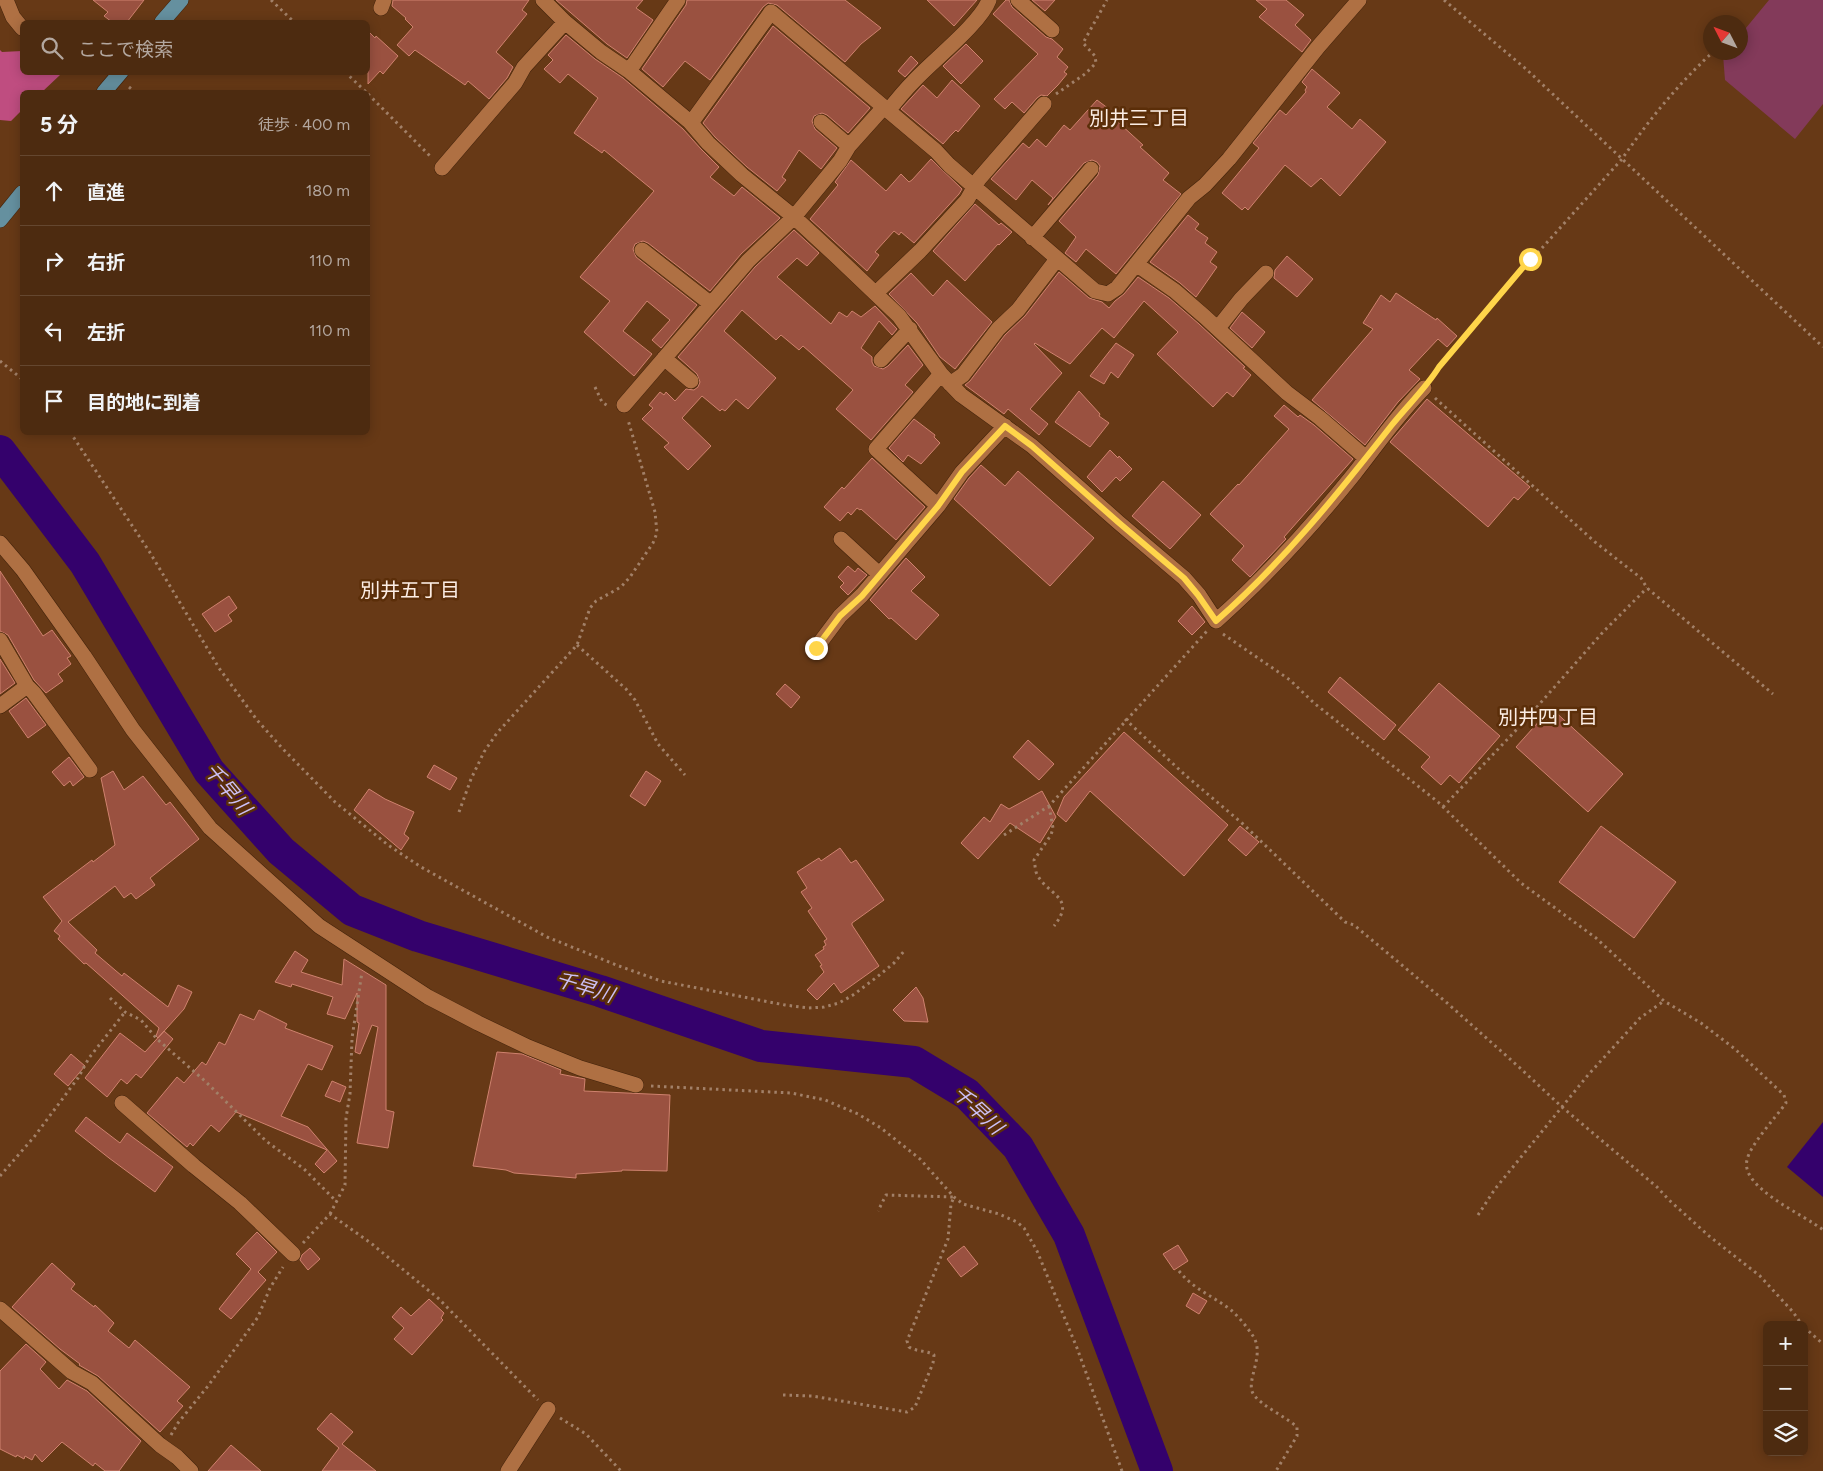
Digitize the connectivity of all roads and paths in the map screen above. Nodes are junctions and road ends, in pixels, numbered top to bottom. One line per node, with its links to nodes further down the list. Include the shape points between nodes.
1 (6, 0): 14 (street)
2 (181, 0): 11 (main road)
3 (271, 0): 12 (path)
4 (543, 0): 13 (street)
5 (678, 0): 17 (street)
6 (988, 0): 24 (street, via 975,20)
7 (1018, 0): 15 (street)
8 (1107, 0): 23 (path, via 1083,43 1095,56 1096,63)
9 (1359, 0): 38 (street, via 1229,159 1189,198)
10 (1444, 0): 28 (path, via 1526,69)
11 (164, 20)
12 (292, 20)
13 (564, 22): 17 (street); 29 (street)
14 (20, 26)
15 (1052, 30)
16 (1705, 60): 28 (path, via 1666,101)
17 (629, 71): 26 (street)
18 (118, 75): 20 (main road)
19 (348, 75): 21 (path)
20 (106, 90)
21 (364, 90)
22 (370, 96): 29 (path)
23 (1044, 104): 31 (street)
24 (886, 109): 26 (street, via 771,12); 27 (street); 31 (street)
25 (821, 122): 27 (street)
26 (691, 123): 33 (street, via 742,175)
27 (849, 146): 33 (street)
28 (1622, 159): 44 (path); 52 (path, via 1498,295)
29 (442, 168)
30 (1091, 169): 35 (street)
31 (975, 187): 35 (street); 40 (street, via 920,251)
32 (20, 195): 34 (main road)
33 (794, 218): 40 (street); 41 (street, via 748,261)
34 (0, 220)
35 (1032, 238): 37 (street)
36 (642, 250): 41 (street)
37 (1056, 259): 38 (street, via 1095,291 1108,294 1118,288); 49 (street, via 1018,310 998,329 962,375)
38 (1136, 264): 42 (street)
39 (1266, 273): 42 (street)
40 (876, 293): 43 (street)
41 (711, 304): 45 (street)
42 (1218, 328): 56 (street, via 1287,393)
43 (910, 329): 46 (street); 49 (street)
44 (1823, 347)
45 (664, 358): 50 (street); 53 (street)
46 (881, 360)
47 (0, 361): 48 (path)
48 (20, 377)
49 (946, 379): 54 (street, via 961,396); 57 (street, via 876,449)
50 (691, 381)
51 (595, 387): 53 (path, via 607,406)
52 (1424, 388): 56 (street); 61 (path, via 1596,542 1641,578)
53 (624, 405): 64 (path, via 655,512 657,532 630,577 590,608)
54 (1005, 426): 57 (street, via 962,472); 62 (street, via 1184,578)
55 (72, 435): 77 (path, via 149,551 219,668 257,720 335,802 421,867 547,937 619,966 661,981 785,1005 808,1008 839,1003 877,977)
56 (1366, 458): 62 (street, via 1326,509 1248,594)
57 (938, 506): 60 (street)
58 (841, 539): 60 (street)
59 (0, 543): 78 (street, via 84,656 133,730 210,828 319,926)
60 (879, 574): 65 (street)
61 (1646, 588): 67 (path); 73 (path)
62 (1216, 621): 69 (path); 73 (path, via 1220,632 1290,680)
63 (0, 640): 66 (street)
64 (576, 645): 71 (path, via 635,700 658,744); 74 (path, via 497,733 484,752)
65 (816, 648)
66 (27, 686): 68 (street); 70 (street)
67 (1773, 694)
68 (0, 706)
69 (1125, 719): 72 (path); 84 (path, via 1243,824 1345,922 1354,924 1446,1002)
70 (90, 770)
71 (685, 775)
72 (1049, 806): 75 (path); 76 (path, via 1053,828 1034,860 1037,873 1060,898 1062,916)
73 (1443, 807): 80 (path, via 1521,884 1596,938)
74 (458, 812)
75 (1004, 835)
76 (1054, 926)
77 (905, 950)
78 (365, 956): 82 (street, via 428,997 528,1047 580,1068); 87 (path, via 352,1038 345,1185)
79 (110, 998): 81 (path)
80 (1664, 1001): 84 (path, via 1640,1018); 91 (path, via 1735,1049 1784,1095 1786,1103 1752,1149 1746,1170 1764,1191)
81 (125, 1012): 85 (path, via 34,1137); 87 (path, via 141,1020 157,1039 266,1141 304,1170)
82 (636, 1085): 86 (path, via 791,1093 825,1100 881,1128 920,1159)
83 (122, 1104): 92 (street, via 240,1203)
84 (1562, 1108): 90 (path, via 1495,1188); 95 (path, via 1760,1276)
85 (0, 1176)
86 (954, 1197): 88 (path, via 886,1195); 98 (path, via 948,1239 907,1341 909,1348 934,1355 915,1406 907,1412 812,1396); 104 (path, via 963,1204 1017,1222 1031,1238 1077,1348)
87 (337, 1202): 89 (path)
88 (878, 1211)
89 (330, 1214): 92 (path); 99 (path, via 439,1299)
90 (1478, 1215)
91 (1823, 1230)
92 (293, 1254): 100 (path, via 277,1275 258,1317 178,1423)
93 (1179, 1271): 105 (path, via 1187,1282 1231,1310 1246,1327 1258,1346 1251,1388 1253,1393 1297,1426 1297,1436)
94 (0, 1309): 100 (street, via 72,1372 92,1383)
95 (1799, 1321)
96 (1808, 1330): 97 (path)
97 (1823, 1344)
98 (783, 1395)
99 (548, 1409): 102 (street); 103 (path, via 586,1434)
100 (164, 1448): 101 (street)
101 (191, 1471)
102 (508, 1471)
103 (621, 1471)
104 (1122, 1471)
105 (1276, 1471)

